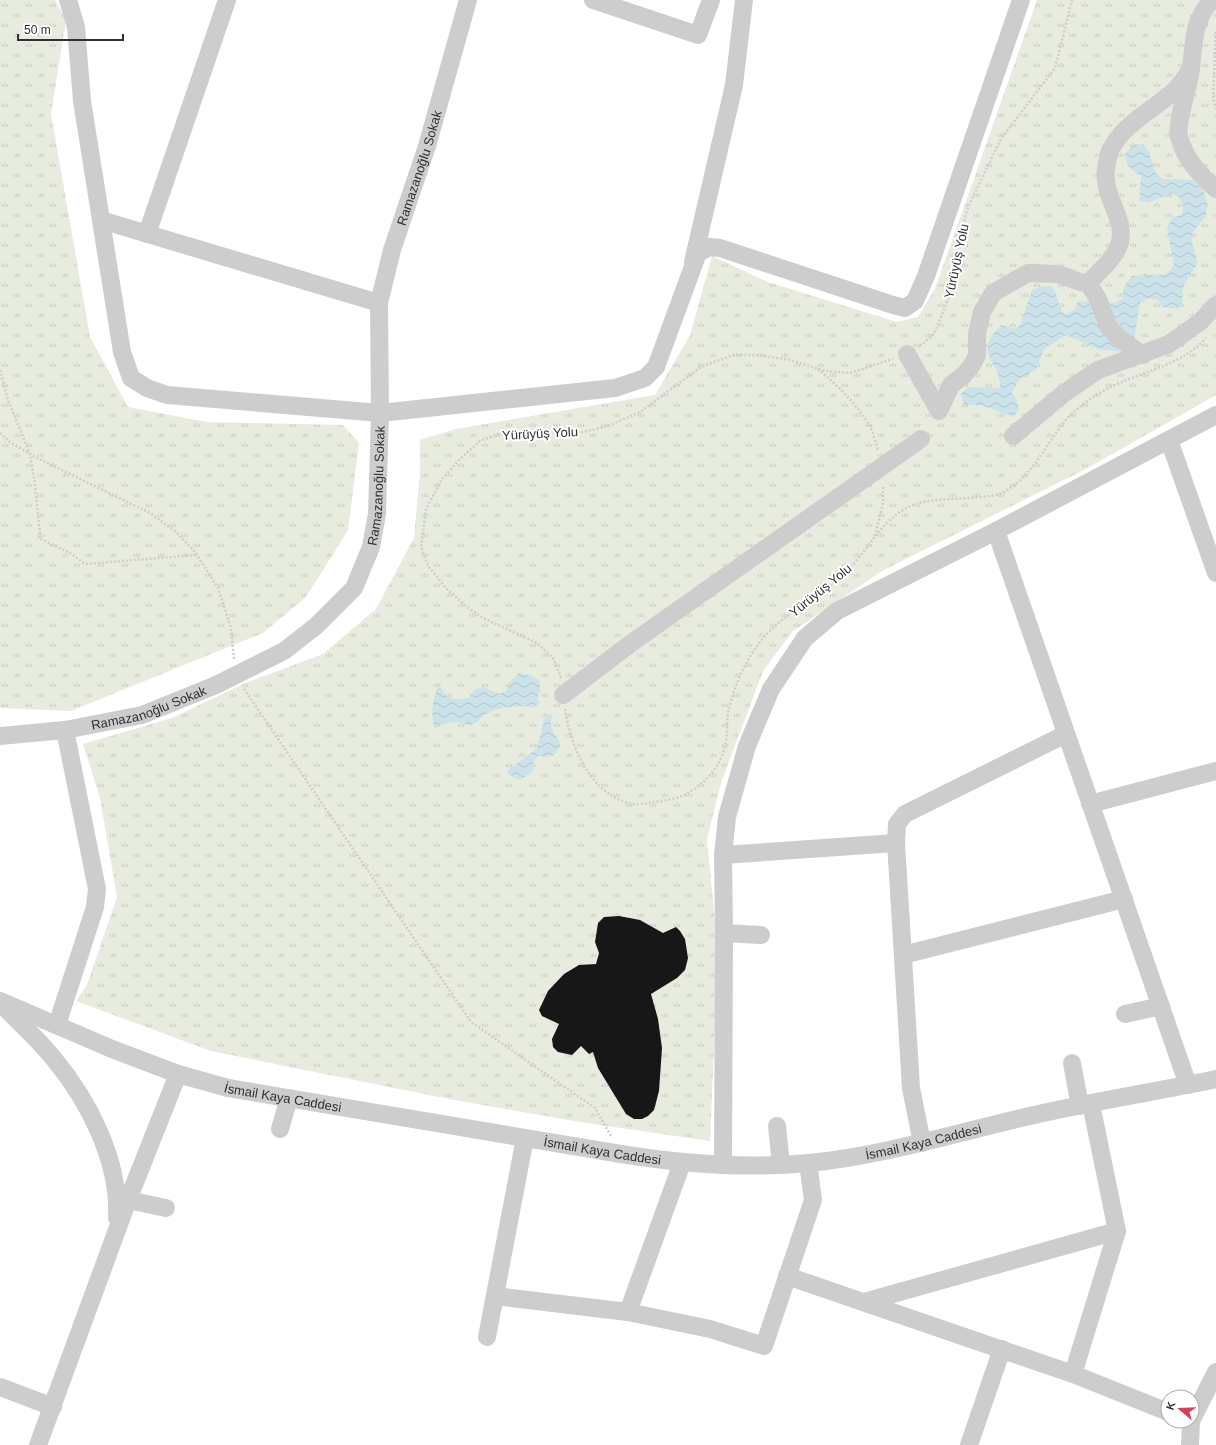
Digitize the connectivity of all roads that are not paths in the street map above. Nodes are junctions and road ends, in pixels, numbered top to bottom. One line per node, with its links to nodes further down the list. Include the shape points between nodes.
1 (68, 0): 11 (street, via 76,27 82,101)
2 (227, 0): 12 (street)
3 (468, 0): 15 (street, Ramazanoğlu Sokak, via 427,146 392,250)
4 (593, 0): 5 (street, via 698,35)
5 (711, 0)
6 (744, 0): 13 (street, via 734,85)
7 (1021, 0): 13 (street, via 926,276 915,301 905,308 893,305 720,248 709,248 698,253)
8 (1213, 0): 9 (street, via 1197,26)
9 (1190, 70): 10 (street, via 1179,136 1188,159 1198,174); 14 (street, via 1177,89 1122,132 1110,150 1104,175 1107,192 1122,227 1120,244)
10 (1216, 189)
11 (101, 220): 12 (street); 19 (street, via 122,352 131,378 147,388 167,394)
12 (146, 234): 15 (street)
13 (689, 277): 19 (street, via 656,367 644,378 615,388)
14 (1088, 283): 17 (street, via 1098,299 1108,326 1120,339); 18 (street, via 1058,274 1028,273 993,293 982,312 977,332 977,355 968,370 951,385 939,411)
15 (379, 302): 19 (street, Ramazanoğlu Sokak)
16 (1216, 304): 17 (street, via 1200,322 1169,344)
17 (1137, 351): 21 (street, via 1098,370 1063,394)
18 (907, 354)
19 (380, 413): 27 (street, Ramazanoğlu Sokak, via 377,514 371,547 354,588 316,626 284,651 142,715)
20 (1216, 415): 23 (street)
21 (1013, 436)
22 (921, 439): 26 (street, via 630,644)
23 (1169, 440): 24 (street); 25 (street)
24 (996, 532): 28 (street); 33 (street, via 837,611 805,638 771,689 747,746 727,817)
25 (1216, 573)
26 (564, 695)
27 (65, 730): 29 (street, Ramazanoğlu Sokak); 41 (street, via 97,889 95,907)
28 (1066, 734): 31 (street); 32 (street, via 905,814 897,824)
29 (0, 736)
30 (1216, 771): 31 (street)
31 (1090, 804): 34 (street)
32 (896, 843): 33 (street); 37 (street)
33 (723, 855): 35 (street)
34 (1124, 899): 37 (street); 39 (street)
35 (724, 933): 36 (street); 54 (street)
36 (761, 935)
37 (903, 955): 51 (street, via 912,1088)
38 (0, 1002): 41 (street, İsmail Kaya Caddesi); 59 (street, via 54,1059 88,1109 110,1160 118,1198)
39 (1161, 1006): 40 (street); 45 (street)
40 (1125, 1014)
41 (57, 1025): 43 (street, İsmail Kaya Caddesi)
42 (1072, 1063): 47 (street)
43 (178, 1074): 46 (street, İsmail Kaya Caddesi, via 228,1088); 56 (street)
44 (1216, 1079): 45 (street, İsmail Kaya Caddesi)
45 (1188, 1085): 47 (street, İsmail Kaya Caddesi)
46 (289, 1098): 49 (street); 50 (street, İsmail Kaya Caddesi)
47 (1086, 1105): 51 (street, İsmail Kaya Caddesi); 58 (street)
48 (777, 1126): 55 (street)
49 (280, 1130)
50 (525, 1138): 52 (street, İsmail Kaya Caddesi); 61 (street)
51 (922, 1143): 53 (street, İsmail Kaya Caddesi)
52 (682, 1163): 54 (street, İsmail Kaya Caddesi); 63 (street)
53 (808, 1163): 55 (street, İsmail Kaya Caddesi); 60 (street, via 813,1200)
54 (723, 1165): 55 (street, İsmail Kaya Caddesi)
55 (781, 1165)
56 (128, 1200): 57 (street); 59 (street)
57 (166, 1208)
58 (1117, 1231): 62 (street); 67 (street)
59 (116, 1233): 70 (street)
60 (788, 1276): 62 (street); 63 (street, via 764,1346 710,1329)
61 (495, 1296): 63 (street); 64 (street)
62 (864, 1302): 65 (street)
63 (628, 1312)
64 (487, 1337)
65 (1002, 1349): 67 (street); 74 (street)
66 (1216, 1372): 69 (street)
67 (1073, 1374): 71 (street)
68 (0, 1387): 70 (street)
69 (1200, 1403)
70 (53, 1406): 73 (street)
71 (1160, 1409)
72 (1191, 1429): 75 (street)
73 (38, 1445)
74 (969, 1445)
75 (1190, 1445)

